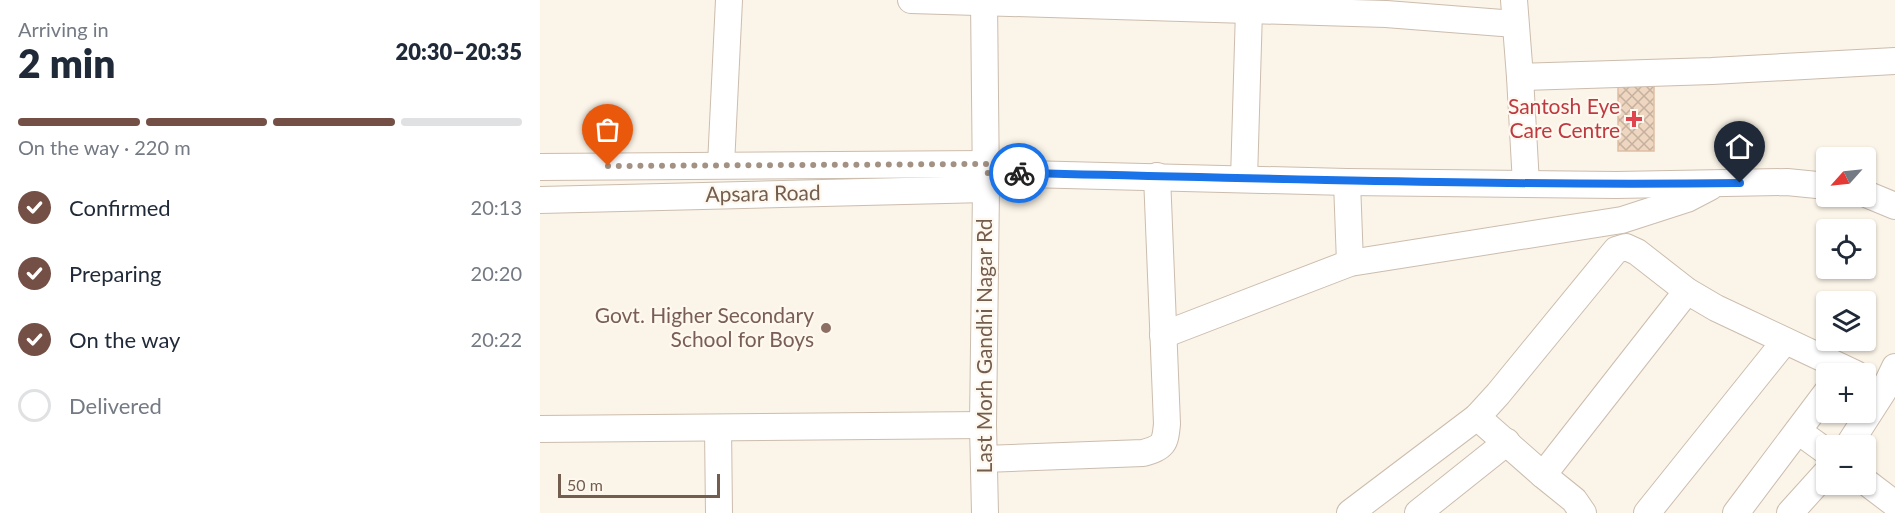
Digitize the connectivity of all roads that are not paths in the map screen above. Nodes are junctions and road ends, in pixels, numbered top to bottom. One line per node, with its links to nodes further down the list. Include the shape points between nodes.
1 (729, 0): 10 (street)
2 (911, 0): 3 (street)
3 (984, 1): 4 (street); 12 (street, Last Morh Gandhi Nagar Rd)
4 (1145, 4): 6 (street)
5 (1386, 7): 6 (street); 7 (street)
6 (1249, 10): 14 (street)
7 (1515, 12): 9 (street)
8 (1895, 61): 9 (street)
9 (1520, 77): 17 (street)
10 (721, 165): 11 (street, Apsara Road); 12 (street, Apsara Road)
11 (540, 167)
12 (986, 175): 13 (street); 21 (street, Apsara Road); 32 (street, Last Morh Gandhi Nagar Rd)
13 (1156, 176): 14 (street); 27 (street)
14 (1244, 179): 15 (street)
15 (1347, 182): 17 (street); 25 (street)
16 (1716, 183): 18 (street); 19 (street); 23 (street, via 1687,200)
17 (1526, 184): 18 (street)
18 (1616, 185): 23 (street)
19 (1816, 185)
20 (1876, 198): 22 (street)
21 (540, 200)
22 (1895, 206)
23 (1622, 220): 24 (street); 25 (street)
24 (1626, 247): 26 (street); 31 (street, via 1608,258)
25 (1350, 263): 27 (street)
26 (1687, 291): 28 (street); 39 (street)
27 (1163, 335): 38 (street, via 1167,424 1165,440 1157,449 1143,453)
28 (1785, 341): 29 (street); 48 (street)
29 (1837, 363)
30 (1816, 407): 35 (street)
31 (1477, 417): 36 (street); 45 (street)
32 (983, 425): 33 (street); 38 (street, Last Morh Gandhi Nagar Rd)
33 (717, 428): 34 (street); 43 (street)
34 (540, 429)
35 (1798, 431): 37 (street); 49 (street)
36 (1507, 442): 39 (street); 46 (street)
37 (1816, 444)
38 (984, 459): 44 (street, Last Morh Gandhi Nagar Rd)
39 (1543, 475): 47 (street, via 1574,500)
40 (1816, 484): 50 (street)
41 (1876, 490): 42 (street)
42 (1895, 504)
43 (719, 513)
44 (985, 513)
45 (1350, 513)
46 (1418, 513)
47 (1583, 513)
48 (1647, 513)
49 (1736, 513)
50 (1790, 513)

